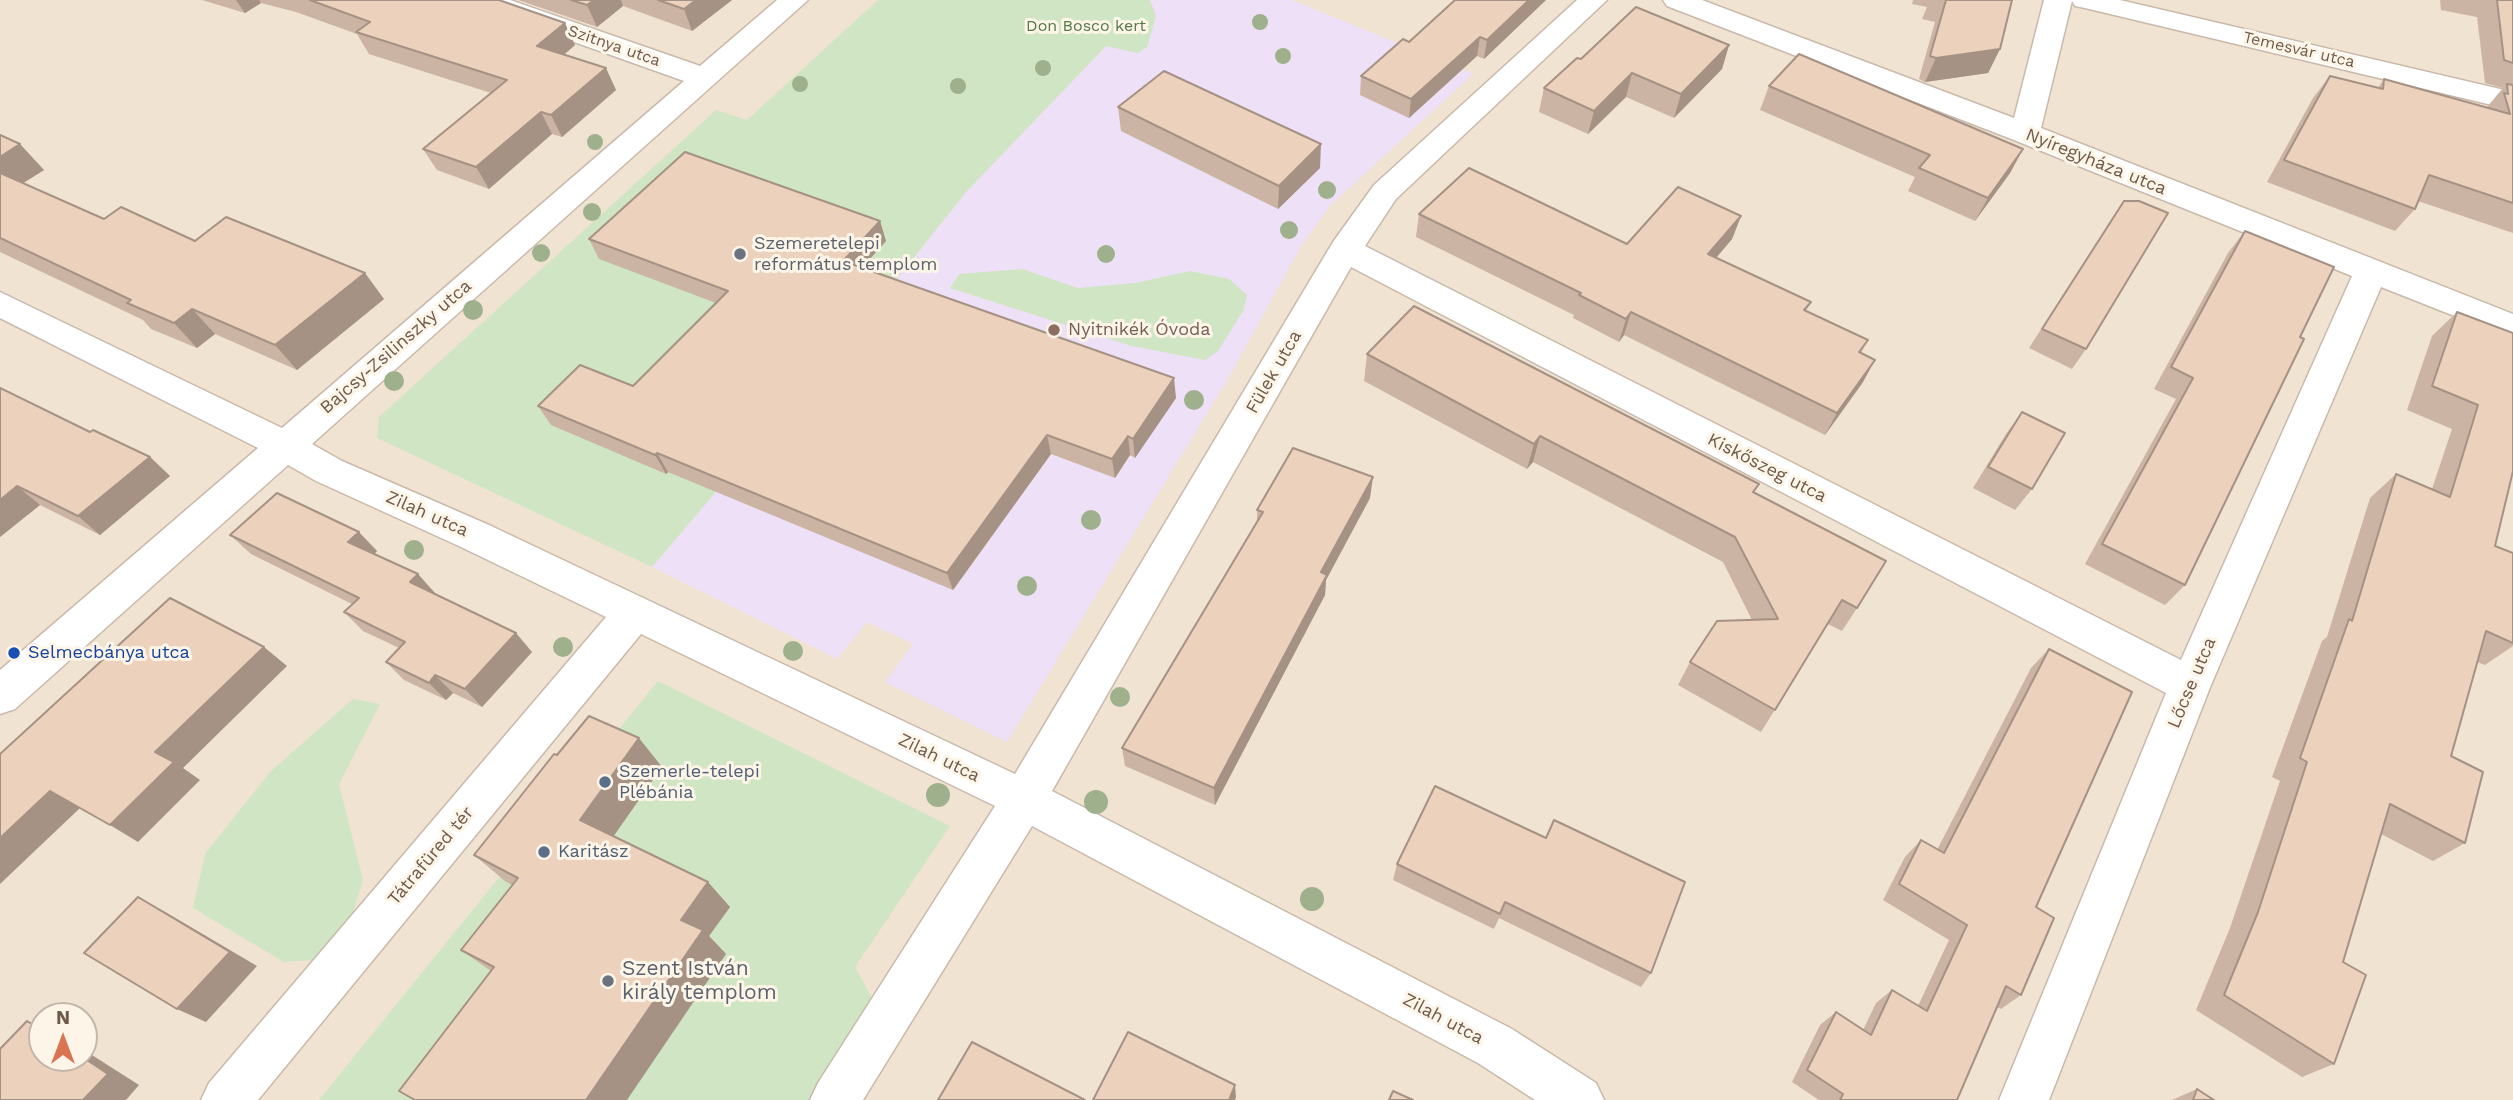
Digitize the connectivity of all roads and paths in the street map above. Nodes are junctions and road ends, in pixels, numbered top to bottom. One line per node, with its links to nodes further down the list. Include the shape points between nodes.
1 (483, 0): 7 (street, Szitnya utca)
2 (794, 0): 7 (street, Bajcsy-Zsilinszky utca)
3 (1593, 0): 10 (street, Fülek utca, via 1385,192)
4 (1677, 0): 9 (street, Nyíregyháza utca)
5 (2058, 0): 9 (street)
6 (2085, 0): 8 (street, Temesvár utca)
7 (705, 78): 14 (street, Bajcsy-Zsilinszky utca)
8 (2513, 101)
9 (2025, 133): 11 (street, Nyíregyháza utca)
10 (1345, 250): 16 (street, Kiskőszeg utca); 18 (street, Fülek utca)
11 (2371, 271): 13 (street, Nyíregyháza utca); 16 (street, Lőcse utca)
12 (0, 304): 14 (street)
13 (2513, 327)
14 (284, 445): 15 (street, Zilah utca, via 329,471); 17 (street, Bajcsy-Zsilinszky utca)
15 (635, 612): 18 (street, Zilah utca); 19 (street, Tátrafüred tér)
16 (2190, 685): 22 (street, Lőcse utca)
17 (0, 696)
18 (1024, 799): 20 (street); 21 (street, Zilah utca, via 1495,1046)
19 (226, 1100)
20 (835, 1100)
21 (1579, 1100)
22 (2024, 1100)

